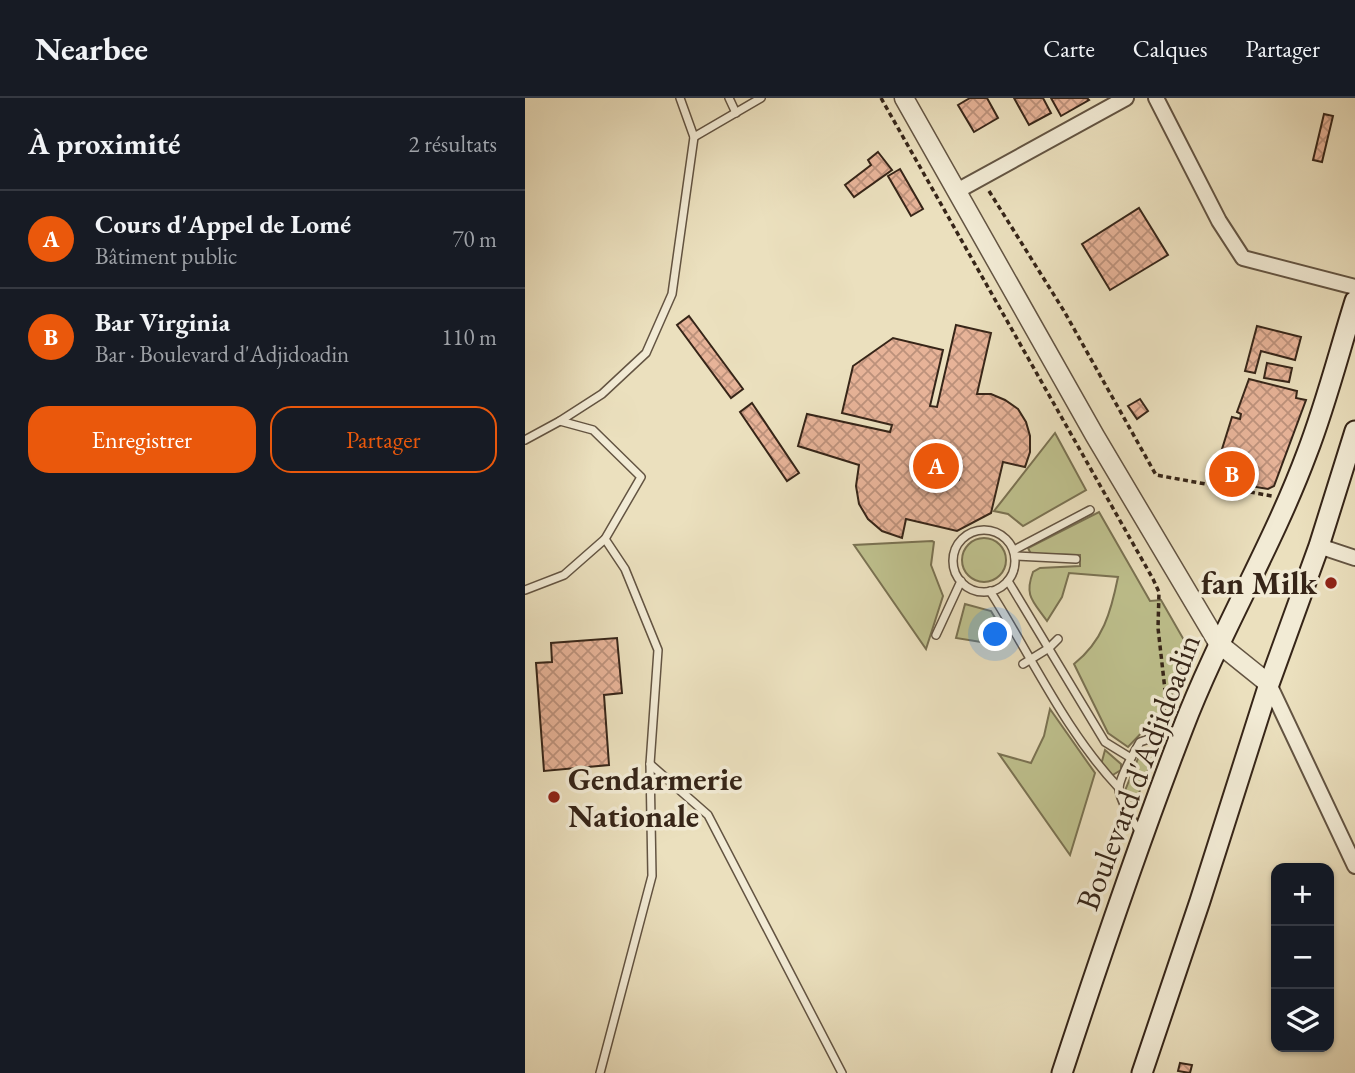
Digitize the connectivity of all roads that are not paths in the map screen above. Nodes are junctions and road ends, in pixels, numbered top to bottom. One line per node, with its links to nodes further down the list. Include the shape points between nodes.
1 (680, 98): 8 (lane)
2 (729, 98): 7 (lane)
3 (761, 98): 7 (lane)
4 (904, 98): 9 (street)
5 (1126, 98): 9 (street)
6 (1156, 98): 10 (street, via 1243,258)
7 (736, 113): 8 (lane)
8 (694, 137): 12 (lane, via 672,294 646,353 603,394)
9 (957, 191): 27 (street)
10 (1355, 287)
11 (1355, 302): 27 (main road, Boulevard d'Adjidoadin, via 1307,453)
12 (560, 421): 14 (lane); 16 (lane, via 593,430 641,477)
13 (1355, 431): 17 (main road)
14 (525, 440)
15 (1090, 510): 18 (lane)
16 (605, 539): 23 (lane, via 564,575); 34 (lane, via 625,569 658,650)
17 (1319, 546): 19 (street); 31 (main road)
18 (1014, 553): 20 (lane); 21 (lane, via 1007,540 993,531 975,531 961,541 954,557); 22 (lane)
19 (1355, 558)
20 (1076, 559)
21 (961, 581): 24 (lane, via 976,590); 25 (lane)
22 (1009, 583): 24 (lane); 28 (lane)
23 (525, 590)
24 (990, 591): 29 (lane)
25 (936, 635)
26 (1058, 639): 28 (lane)
27 (1218, 643): 31 (street); 32 (main road, Boulevard d'Adjidoadin)
28 (1049, 648): 29 (lane); 33 (lane, via 1105,742)
29 (1031, 658): 30 (lane); 35 (lane, via 1098,766)
30 (1023, 664)
31 (1269, 684): 37 (street); 41 (main road)
32 (1173, 730): 33 (lane, via 1140,742); 36 (main road, Boulevard d'Adjidoadin)
33 (1131, 758): 35 (lane)
34 (650, 764): 38 (lane, via 652,876); 39 (lane, via 709,815)
35 (1119, 788): 36 (lane)
36 (1143, 838): 40 (main road, Boulevard d'Adjidoadin)
37 (1355, 866)
38 (600, 1073)
39 (842, 1073)
40 (1062, 1073)
41 (1142, 1073)

